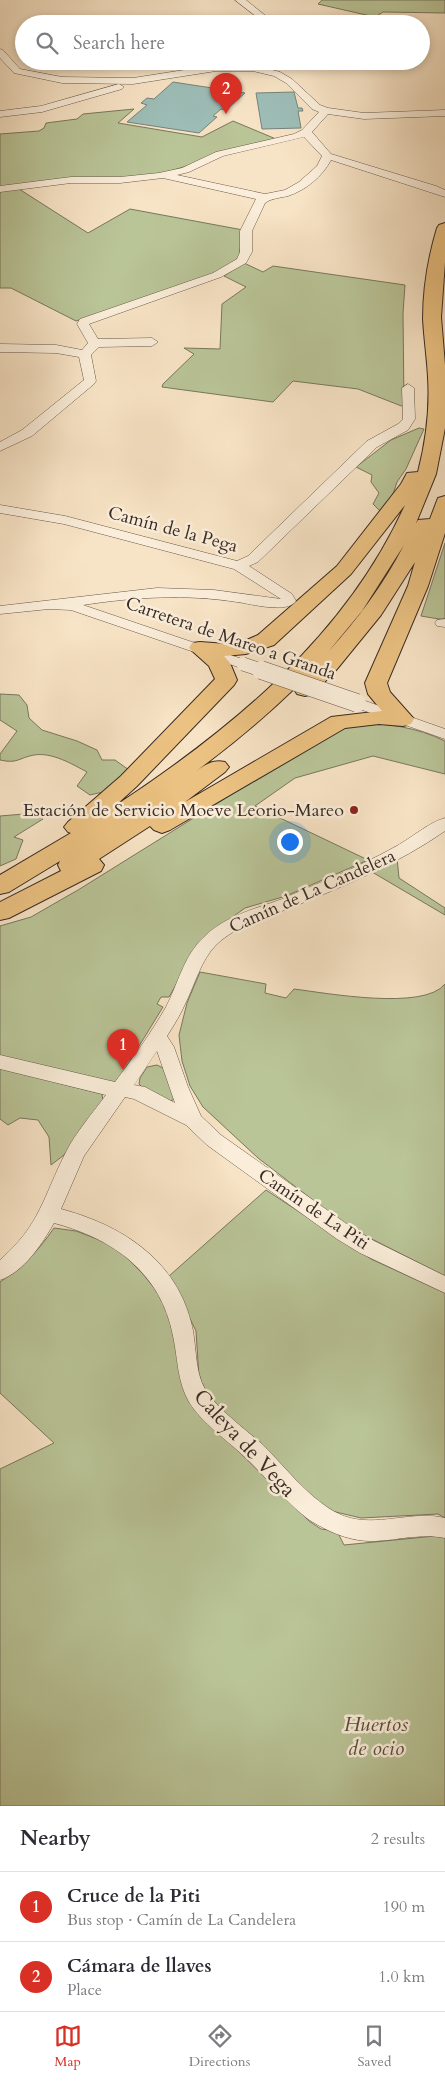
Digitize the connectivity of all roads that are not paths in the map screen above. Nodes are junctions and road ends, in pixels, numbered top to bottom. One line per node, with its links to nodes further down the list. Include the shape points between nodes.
1 (240, 0): 2 (street)
2 (260, 15)
3 (0, 52): 4 (street)
4 (15, 69)
5 (16, 70): 8 (street, via 62,80)
6 (203, 70): 8 (street)
7 (275, 70): 9 (street, via 316,107)
8 (133, 81): 11 (street, via 42,110)
9 (326, 111): 10 (street, via 364,116); 12 (street)
10 (445, 113)
11 (0, 114)
12 (306, 132): 13 (street); 14 (street, via 220,154)
13 (327, 156): 18 (street); 19 (street, via 326,162 304,185 283,195)
14 (196, 165): 15 (street); 16 (street)
15 (164, 175): 16 (street); 17 (street, via 120,180 70,180)
16 (190, 181): 19 (street)
17 (0, 190)
18 (445, 194)
19 (264, 197): 21 (street, via 246,231 246,252 242,261 217,275 87,320 83,324)
20 (445, 228): 26 (highway, via 436,264 432,317)
21 (94, 342): 22 (street); 24 (street)
22 (152, 342)
23 (0, 348): 24 (street, via 47,348)
24 (85, 354): 27 (street, via 90,378 84,388 27,433)
25 (408, 388): 31 (street, via 409,419 403,427 372,444 253,559)
26 (437, 406): 34 (highway, via 410,485 344,570); 45 (highway, via 430,463 409,518 376,577 315,655 210,752 86,836)
27 (0, 447)
28 (445, 468): 46 (highway, via 426,523 394,581 334,661 283,711 171,802 102,847)
29 (445, 502): 38 (highway, via 418,586)
30 (0, 509): 31 (street, Camín de la Pega, via 65,520)
31 (239, 566): 32 (street, Camín de la Pega, via 289,600 283,604 213,594 180,593 102,598)
32 (72, 605): 33 (street, Carretera de Mareo a Granda); 35 (street, Carretera de Mareo a Granda)
33 (0, 610)
34 (266, 640): 35 (highway, via 246,648); 36 (highway)
35 (200, 648): 36 (street, Carretera de Mareo a Granda); 37 (highway, via 219,663)
36 (243, 664): 37 (highway); 39 (street, Carretera de Mareo a Granda, bridge)
37 (226, 680): 44 (highway, via 129,781 72,830)
38 (376, 683): 39 (highway); 40 (highway, via 379,694)
39 (357, 703): 40 (street, Carretera de Mareo a Granda); 41 (highway)
40 (403, 719): 41 (highway, via 379,717); 42 (street, Carretera de Mareo a Granda)
41 (339, 722): 47 (highway, via 112,854)
42 (445, 734)
43 (445, 823): 48 (street, Camín de La Candelera, via 381,862 250,916 210,941)
44 (0, 876)
45 (0, 886)
46 (0, 904)
47 (0, 912)
48 (158, 1036): 50 (street, Camín de La Candelera); 51 (street, Camín de La Piti, via 166,1047)
49 (0, 1062): 50 (street, Camín de La Piti, via 102,1088)
50 (122, 1089): 51 (street, Camín de La Piti, via 138,1092); 52 (street, Camín de La Candelera, via 75,1153)
51 (192, 1120): 54 (street, Camín de La Piti, via 214,1140 344,1233)
52 (49, 1214): 53 (street, Camín de La Candelera, via 25,1250); 55 (street, Caleya de Vega, via 101,1230 125,1244 150,1267 164,1285 182,1324 193,1392 314,1512 355,1529)
53 (0, 1272)
54 (445, 1285)
55 (445, 1528)

